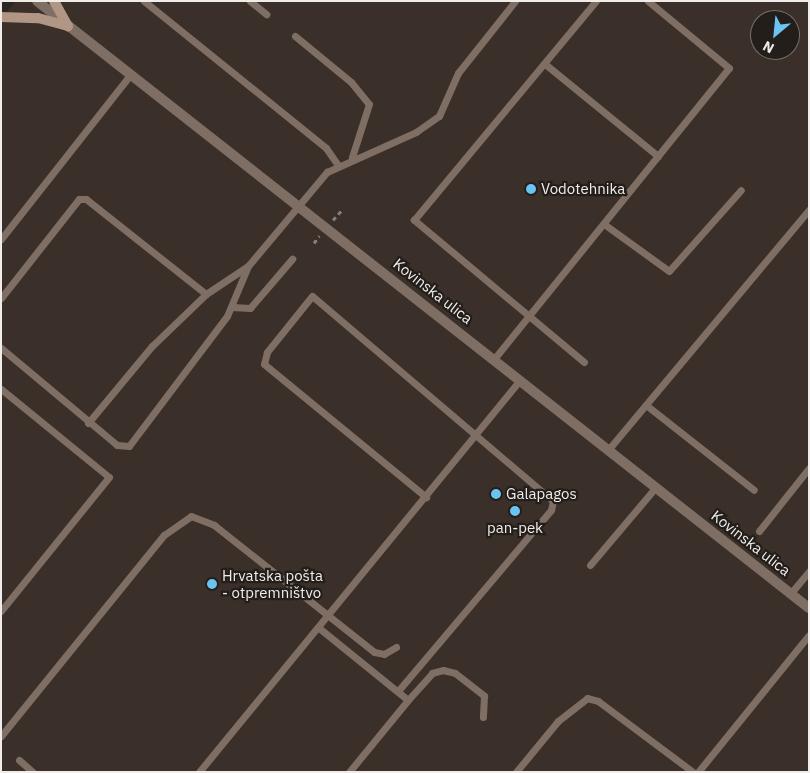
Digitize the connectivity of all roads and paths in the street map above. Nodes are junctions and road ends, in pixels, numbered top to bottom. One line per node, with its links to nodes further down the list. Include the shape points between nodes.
1 (37, 1): 10 (street, Kovinska ulica)
2 (54, 1): 10 (main road)
3 (144, 1): 16 (lane, via 326,148)
4 (250, 1): 8 (lane)
5 (514, 1): 15 (lane, via 458,73 439,116 416,132)
6 (596, 1): 12 (lane)
7 (648, 1): 14 (lane, via 729,68)
8 (266, 14)
9 (1, 17): 10 (main road, via 38,18)
10 (68, 26): 13 (street, Kovinska ulica)
11 (295, 36): 15 (lane, via 351,82 369,104)
12 (545, 64): 14 (lane); 27 (lane, via 414,220)
13 (131, 74): 18 (street, Kovinska ulica); 21 (lane)
14 (658, 156): 20 (lane)
15 (352, 158): 16 (lane)
16 (338, 165): 18 (lane)
17 (741, 190): 20 (lane, via 669,270)
18 (299, 204): 23 (lane); 29 (street, Kovinska ulica)
19 (809, 210): 33 (lane)
20 (604, 224): 27 (lane)
21 (1, 239)
22 (292, 259): 26 (lane, via 250,308)
23 (248, 266): 24 (lane); 26 (lane)
24 (206, 294): 25 (lane, via 86,199 79,199); 34 (lane, via 152,346)
25 (1, 298)
26 (232, 307): 34 (lane, via 129,446 122,449)
27 (527, 318): 29 (lane); 30 (lane)
28 (1, 348): 34 (lane)
29 (494, 359): 31 (street, Kovinska ulica)
30 (584, 362)
31 (520, 380): 35 (lane); 36 (street, Kovinska ulica)
32 (1, 388): 46 (lane, via 109,477)
33 (646, 405): 36 (lane); 39 (lane)
34 (88, 423)
35 (476, 432): 40 (lane); 40 (lane, via 312,296 267,352 264,364); 51 (lane, via 546,492 553,501 551,510)
36 (608, 450): 38 (street, Kovinska ulica)
37 (809, 468): 41 (lane)
38 (656, 487): 42 (lane); 44 (street, Kovinska ulica)
39 (754, 490)
40 (426, 497): 47 (lane)
41 (759, 531)
42 (590, 564)
43 (809, 571): 44 (lane)
44 (790, 594): 45 (street, Kovinska ulica)
45 (809, 608)
46 (1, 611)
47 (329, 616): 48 (lane); 50 (lane, via 374,652 384,654); 54 (lane, via 214,525 191,516 179,520)
48 (319, 628): 51 (lane); 57 (lane)
49 (809, 635): 61 (lane)
50 (396, 647)
51 (398, 691): 52 (lane)
52 (408, 700): 53 (lane, via 432,673 443,670 455,672 484,696); 58 (lane)
53 (483, 717)
54 (1, 736)
55 (19, 760): 56 (lane)
56 (33, 772)
57 (200, 772)
58 (349, 772)
59 (516, 772): 60 (lane, via 558,721 587,698 598,701)
60 (693, 772)
61 (698, 772)

